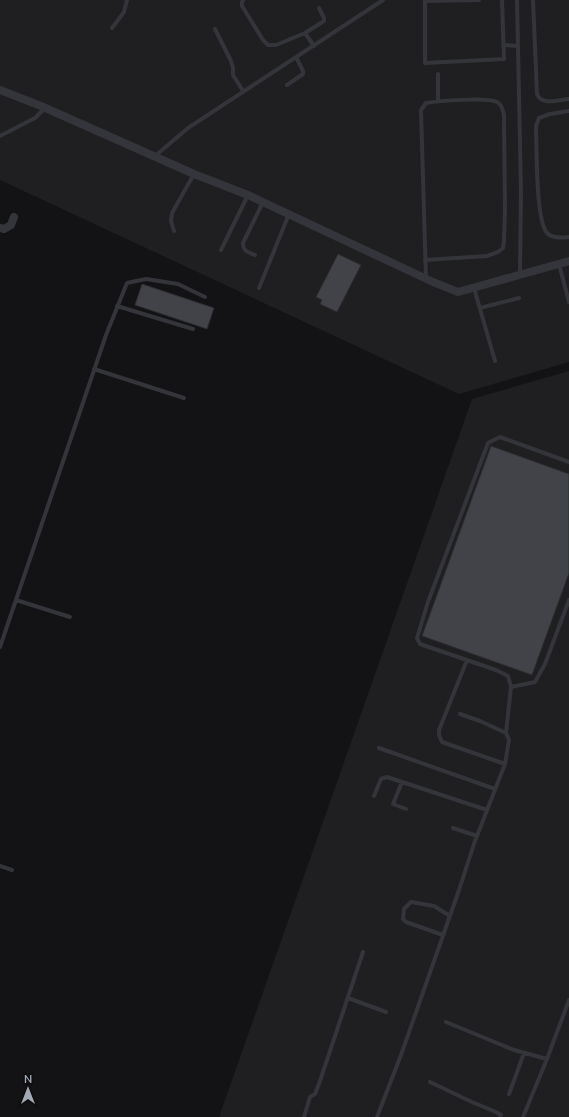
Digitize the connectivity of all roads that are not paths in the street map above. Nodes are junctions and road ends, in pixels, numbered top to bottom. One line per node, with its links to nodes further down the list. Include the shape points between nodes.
1 (127, 0): 9 (lane, via 124,12)
2 (243, 0): 11 (lane, via 242,6 268,45 276,45)
3 (383, 0): 13 (lane)
4 (479, 0): 12 (lane, via 425,1 425,63 504,59)
5 (502, 0): 12 (lane)
6 (517, 0): 14 (lane)
7 (534, 0): 20 (lane, via 537,94 542,101)
8 (319, 8): 11 (lane, via 324,21)
9 (112, 28)
10 (215, 29): 19 (lane, via 231,61 233,75)
11 (305, 33): 13 (lane)
12 (503, 45): 14 (lane)
13 (314, 46): 15 (lane)
14 (518, 46): 39 (lane)
15 (296, 57): 17 (lane, via 304,73); 19 (lane)
16 (438, 74): 21 (lane)
17 (287, 85)
18 (0, 90): 22 (street)
19 (243, 91): 25 (lane, via 188,128)
20 (569, 99)
21 (438, 101): 36 (lane, via 426,103 421,110); 36 (lane, via 496,101 502,108 504,241 503,248 487,256)
22 (43, 107): 24 (lane, via 35,118); 25 (street)
23 (569, 112): 33 (lane, via 539,118 536,126 538,200 544,226 548,234)
24 (0, 136)
25 (155, 156): 26 (street)
26 (194, 174): 27 (street); 32 (lane, via 172,213)
27 (248, 195): 28 (street); 34 (lane)
28 (263, 202): 29 (street); 35 (lane, via 243,243 245,251)
29 (289, 214): 40 (street); 43 (lane)
30 (14, 217): 31 (street, via 11,225 4,229)
31 (0, 228)
32 (174, 231)
33 (569, 238)
34 (221, 250)
35 (255, 255)
36 (425, 260): 40 (lane)
37 (569, 261): 38 (street)
38 (559, 264): 39 (street); 41 (lane)
39 (520, 274): 42 (street)
40 (426, 279): 42 (street, via 458,292)
41 (567, 284): 46 (lane)
42 (474, 287): 48 (lane)
43 (259, 288)
44 (205, 297): 47 (lane, via 178,284 146,279 127,283)
45 (519, 298): 48 (lane)
46 (569, 302)
47 (117, 306): 49 (lane); 51 (lane)
48 (480, 308): 50 (lane)
49 (193, 329)
50 (495, 361)
51 (94, 369): 52 (lane); 54 (lane)
52 (184, 398)
53 (569, 462): 58 (lane, via 500,437 488,443 417,638 420,644)
54 (16, 600): 56 (lane); 57 (lane)
55 (569, 600): 59 (lane, via 545,664 535,682)
56 (70, 617)
57 (0, 647)
58 (466, 660): 59 (lane, via 508,676); 63 (lane, via 439,730 440,738 442,742)
59 (511, 687): 61 (lane)
60 (460, 714): 61 (lane)
61 (506, 733): 63 (lane, via 509,740)
62 (379, 748): 65 (lane)
63 (505, 764): 65 (lane)
64 (402, 782): 66 (lane, via 387,777 382,779); 67 (lane, via 393,804); 68 (lane)
65 (495, 789): 68 (lane)
66 (374, 796)
67 (406, 809)
68 (487, 810): 70 (lane)
69 (453, 828): 70 (lane)
70 (477, 836): 73 (lane)
71 (0, 866): 72 (lane)
72 (12, 870)
73 (450, 916): 74 (lane); 74 (lane, via 434,906 411,902 404,909 403,919 406,922)
74 (443, 935): 85 (lane)
75 (363, 952): 76 (lane)
76 (348, 998): 78 (lane); 84 (lane, via 320,1081 315,1094 310,1098)
77 (569, 1000): 81 (lane)
78 (386, 1012)
79 (446, 1022): 80 (lane)
80 (524, 1053): 81 (lane); 83 (lane)
81 (547, 1059): 87 (lane)
82 (430, 1082): 86 (lane, via 496,1112 501,1115)
83 (509, 1094)
84 (304, 1117)
85 (377, 1117)
86 (500, 1117)
87 (523, 1117)

